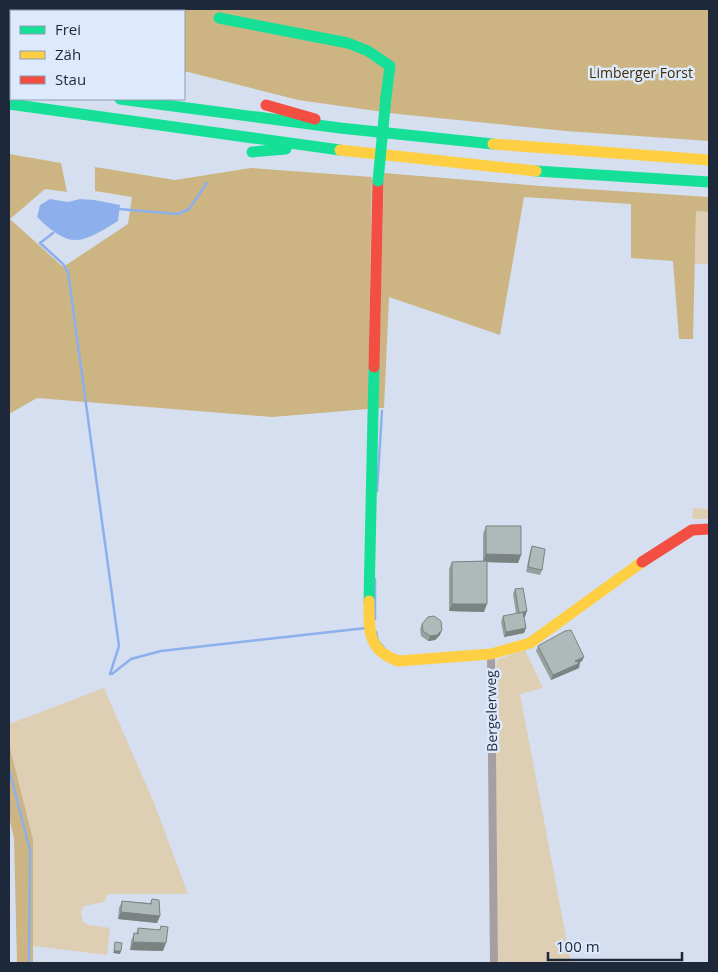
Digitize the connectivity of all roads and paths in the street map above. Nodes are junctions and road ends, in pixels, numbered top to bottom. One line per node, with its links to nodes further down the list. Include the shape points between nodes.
1 (219, 18): 11 (main road, bridge, via 348,43 368,51 390,66 378,181 370,634 374,646 384,657 398,661)
2 (127, 100): 5 (main road)
3 (9, 104): 6 (main road)
4 (266, 105): 5 (main road)
5 (344, 129): 8 (main road)
6 (313, 146): 7 (main road); 9 (main road, via 543,170)
7 (252, 152)
8 (709, 160)
9 (709, 182)
10 (709, 529): 11 (main road, Bergelerweg, via 692,530 666,544 530,643)
11 (491, 654): 12 (street, Bergelerweg)
12 (494, 963)

